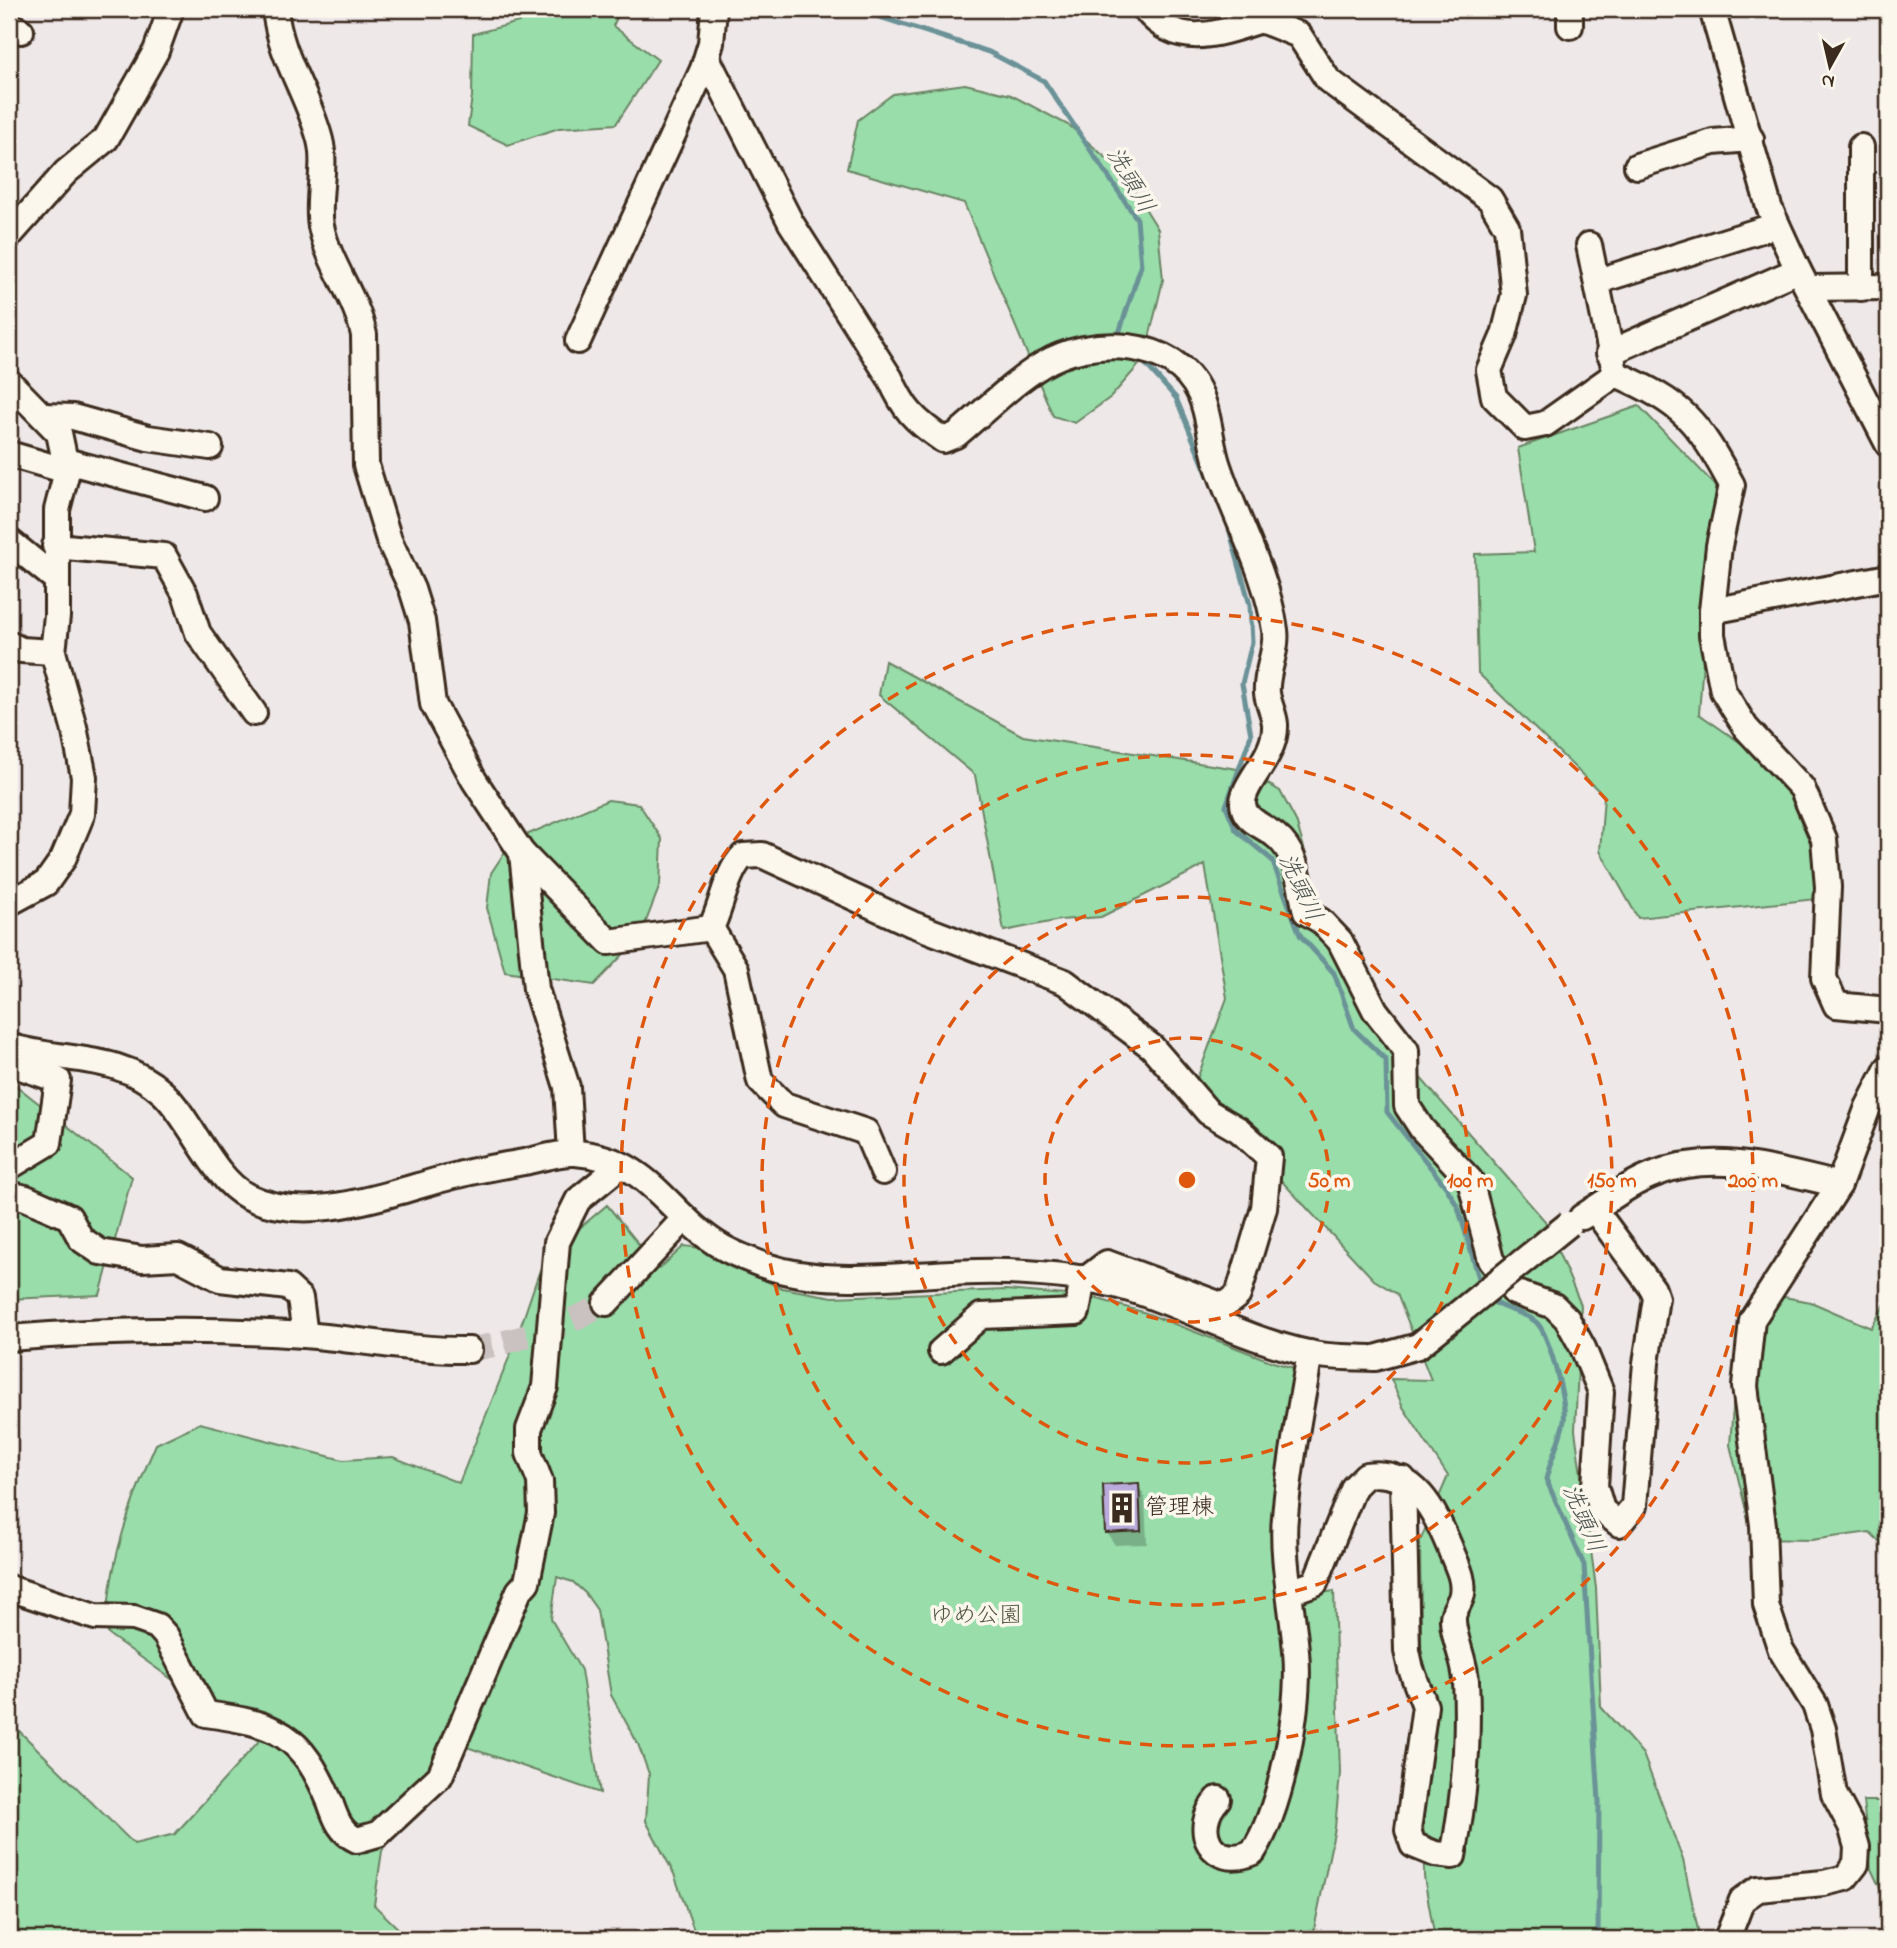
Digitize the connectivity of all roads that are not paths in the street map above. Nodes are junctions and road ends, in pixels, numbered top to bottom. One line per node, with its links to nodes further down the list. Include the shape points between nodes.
1 (172, 9): 11 (street, via 156,51 106,139 66,172)
2 (275, 9): 34 (street, via 278,38 320,141 321,225 363,328 366,465 388,540 405,571 422,621 433,704 474,780)
3 (714, 9): 6 (street)
4 (1145, 9): 18 (street, via 1157,23 1192,37 1220,34 1261,20 1298,35 1328,80 1490,199 1507,228 1514,295 1489,370 1494,397 1525,428 1545,424)
5 (1712, 9): 7 (street)
6 (707, 58): 17 (street); 47 (street, via 791,223 890,378 902,405 943,440 956,435 1042,365 1076,350 1130,347 1165,355 1200,394 1218,465 1256,562 1276,632 1267,692 1275,723 1271,751 1242,794 1244,811 1277,836 1294,860 1306,912 1321,920 1340,941 1375,1010 1406,1050 1407,1106 1470,1180 1491,1260 1514,1292 1554,1306 1583,1348 1601,1392 1595,1486 1602,1510 1619,1524 1634,1506 1656,1298)
7 (1751, 139): 9 (street, via 1713,142); 10 (street)
8 (1861, 147): 16 (street)
9 (1637, 166)
10 (1777, 225): 13 (street); 14 (street)
11 (9, 236)
12 (1589, 245): 14 (street)
13 (1804, 279): 16 (street); 18 (street); 21 (street)
14 (1598, 281): 18 (street)
15 (1888, 287): 16 (street)
16 (1861, 288)
17 (579, 341)
18 (1612, 364): 30 (street, via 1682,409 1705,435 1732,485)
19 (9, 382): 20 (street)
20 (44, 416): 22 (street, via 73,417 148,438); 24 (street, via 59,433)
21 (1888, 444)
22 (210, 447)
23 (9, 454): 24 (street)
24 (66, 466): 25 (street); 27 (street)
25 (205, 498)
26 (9, 541): 29 (street)
27 (55, 546): 29 (street); 33 (street, via 164,556 185,594 198,633)
28 (1888, 577): 30 (street)
29 (57, 580): 32 (street)
30 (1712, 611): 37 (street, via 1723,691 1746,728 1802,788 1824,839 1828,887 1824,978 1836,1005)
31 (9, 644): 32 (street, via 22,650)
32 (53, 652): 35 (street, via 84,778 82,814 63,859 46,883)
33 (254, 713)
34 (522, 853): 36 (street, via 609,942); 41 (street, via 536,989 567,1087)
35 (9, 903)
36 (710, 928): 44 (street, via 736,969 760,1081 784,1104 866,1132); 49 (street, via 722,907 735,864 743,856 762,855 912,924 1065,982 1152,1047 1208,1112 1240,1130 1269,1157 1264,1208 1238,1295 1224,1306 1107,1262)
37 (1888, 1010)
38 (9, 1046): 41 (street, via 115,1064 143,1078 164,1094 226,1177 246,1196 279,1205 313,1207 377,1199 457,1175)
39 (9, 1063): 43 (street, via 58,1080 49,1143)
40 (1888, 1068): 45 (street)
41 (571, 1153): 42 (street)
42 (621, 1165): 48 (street, via 655,1185); 57 (street, via 578,1200 557,1242 545,1387 529,1429 529,1453 540,1481 541,1513 527,1583 519,1591 440,1776 377,1834 357,1840 347,1835 311,1762 286,1738 259,1723 206,1714 157,1626 134,1618 95,1617)
43 (9, 1167)
44 (883, 1172)
45 (1839, 1185): 47 (street, via 1767,1167 1707,1162 1657,1173); 60 (street, via 1752,1320 1745,1386 1763,1525 1766,1605 1781,1650 1815,1705 1834,1794 1857,1847 1856,1864 1844,1878 1758,1889 1742,1900)
46 (9, 1194): 51 (street, via 69,1217 81,1240 100,1252 142,1259 178,1257 220,1279 288,1287 300,1298)
47 (1594, 1209): 55 (street, bridge, via 1569,1224 1418,1346 1375,1359)
48 (685, 1218): 49 (street, via 722,1247 765,1266 808,1275 1004,1272); 50 (street)
49 (1085, 1279): 54 (street, via 1077,1312 981,1316); 55 (street, via 1132,1289)
50 (606, 1303)
51 (305, 1335): 52 (street, via 116,1330); 53 (street, via 436,1351)
52 (9, 1338)
53 (469, 1350)
54 (941, 1351)
55 (1310, 1353): 58 (street, via 1284,1520)
56 (1403, 1479): 56 (street, via 1436,1513 1461,1575 1462,1593 1452,1618 1463,1655 1466,1741 1453,1856 1413,1845 1408,1830 1425,1706 1407,1651); 58 (street, via 1375,1474 1360,1479 1315,1584)
57 (9, 1588)
58 (1290, 1592): 59 (street, via 1297,1654 1294,1717 1276,1792 1261,1839 1252,1852 1233,1856 1211,1848 1205,1821)
59 (1218, 1798)
60 (1727, 1939)

